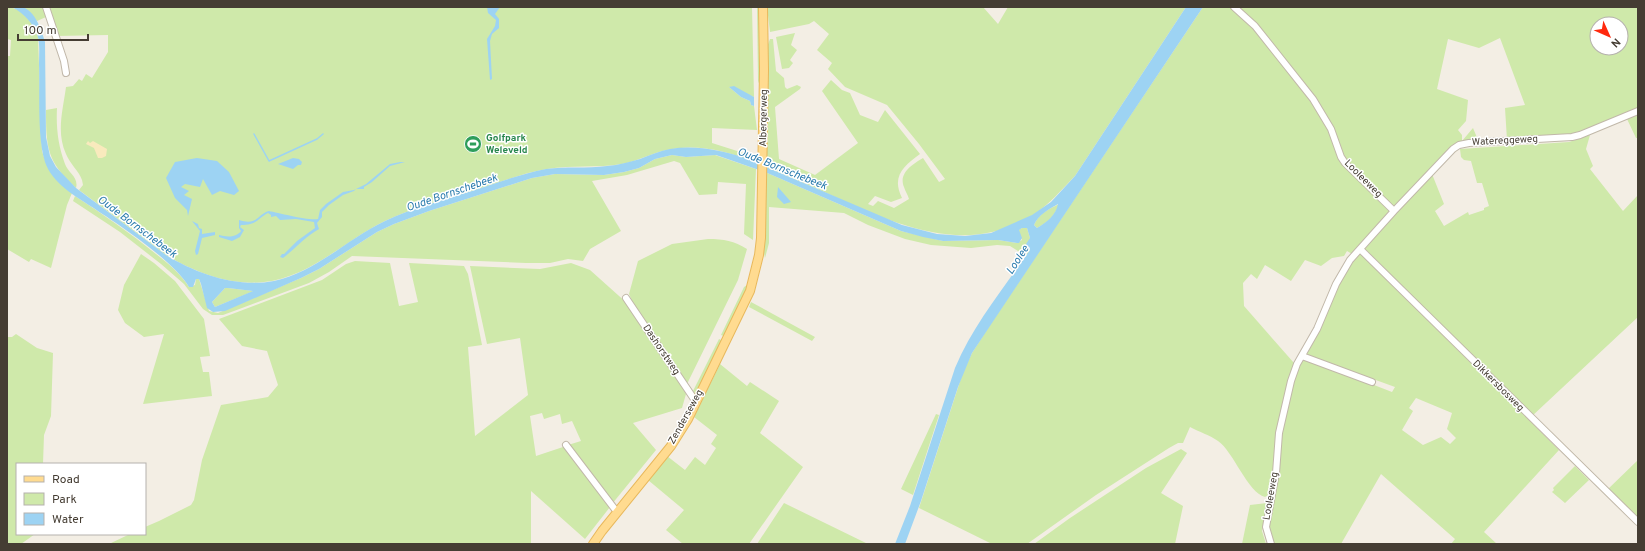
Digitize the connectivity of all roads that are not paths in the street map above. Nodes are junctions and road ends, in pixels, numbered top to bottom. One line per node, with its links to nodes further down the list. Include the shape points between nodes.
1 (46, 7): 4 (street, via 66,66)
2 (763, 7): 8 (main road, Albergerweg, via 763,177 761,238)
3 (1234, 7): 6 (street, Looleeweg, via 1255,26 1313,99 1331,129 1345,163)
4 (66, 74)
5 (1638, 111): 6 (street, Watereggeweg, via 1580,135 1459,145)
6 (1394, 211): 7 (street, Looleeweg)
7 (1360, 249): 10 (street, Looleeweg, via 1338,279 1317,329); 15 (street, Dikkersbosweg)
8 (755, 276): 12 (main road, Zenderseweg)
9 (626, 298): 12 (street, Dashorstweg)
10 (1302, 356): 11 (street); 17 (street, Looleeweg, via 1291,381 1278,433 1276,473 1266,527)
11 (1372, 382)
12 (696, 402): 14 (main road, Zenderseweg, via 671,446)
13 (566, 445): 14 (street)
14 (617, 512): 16 (main road, Zenderseweg)
15 (1638, 522)
16 (593, 544)
17 (1270, 544)

